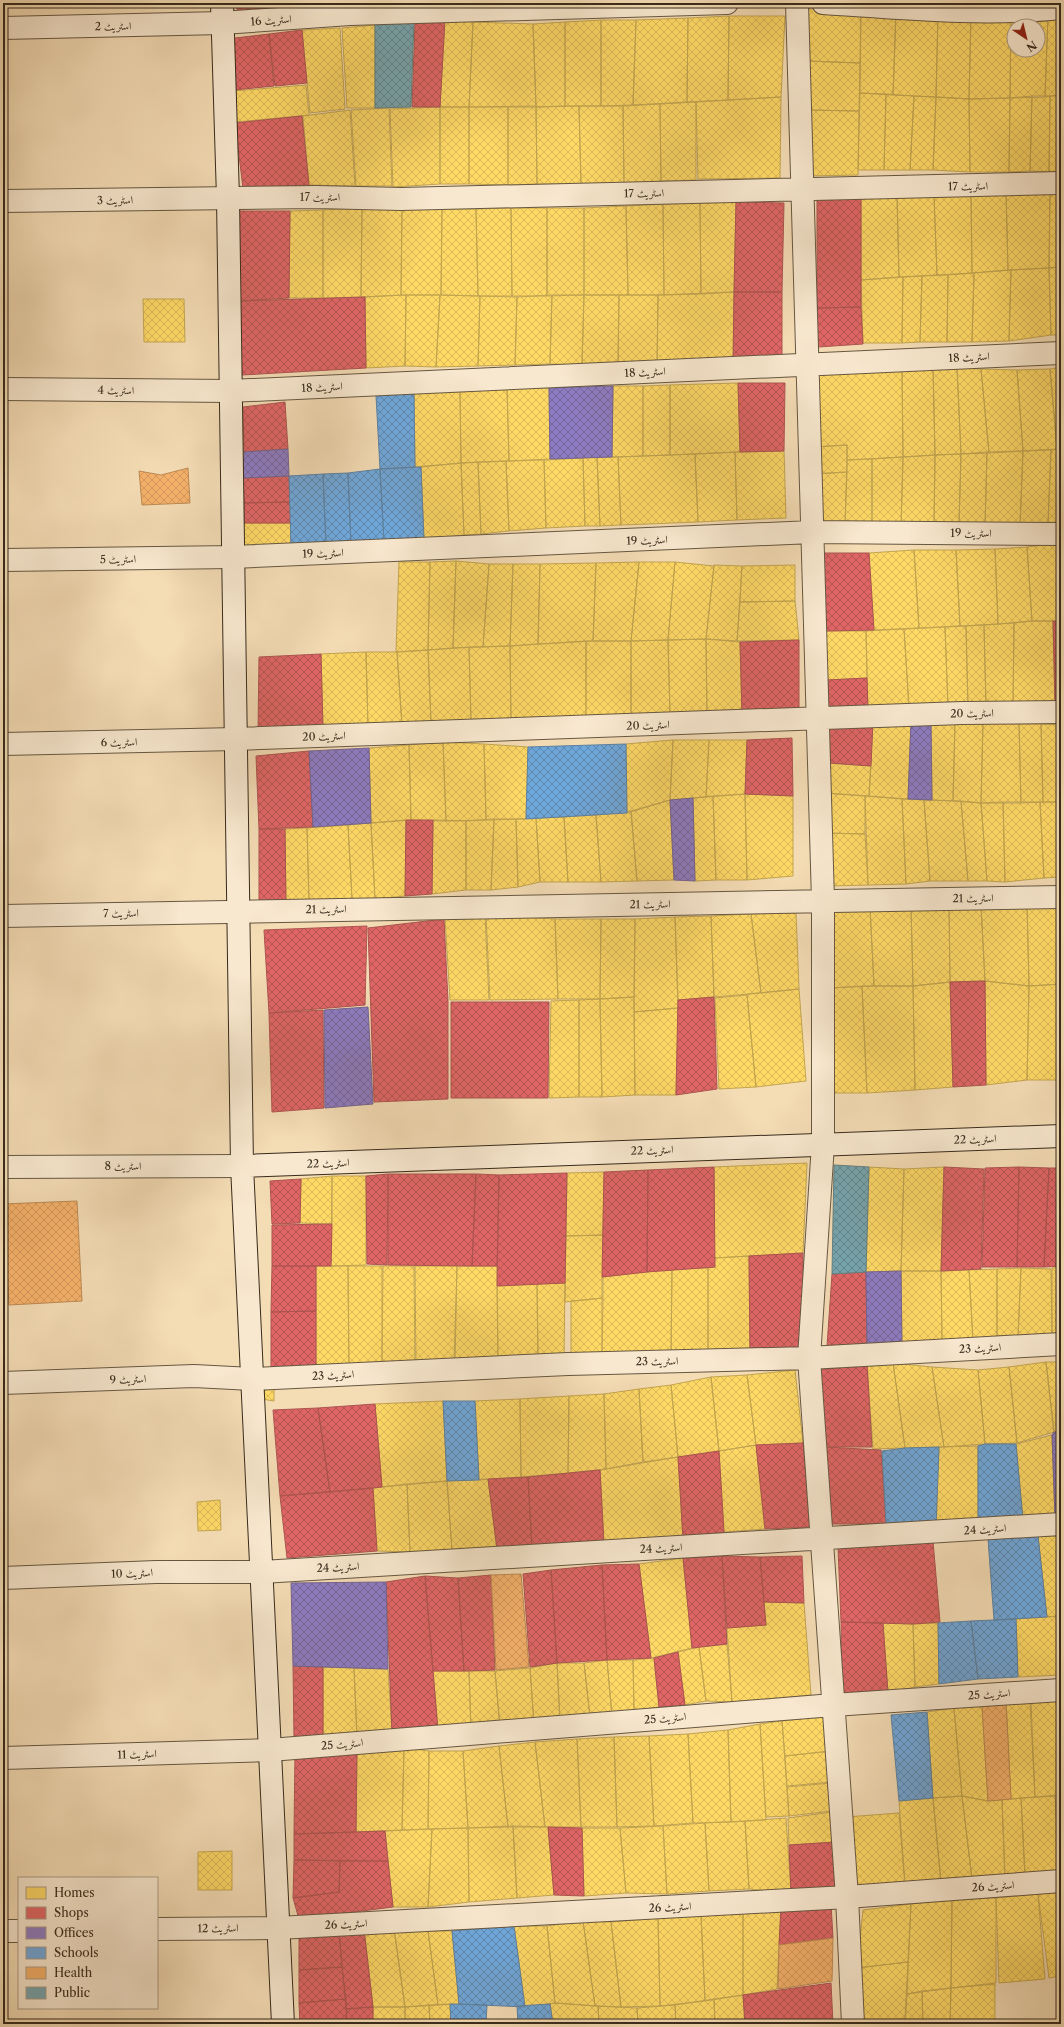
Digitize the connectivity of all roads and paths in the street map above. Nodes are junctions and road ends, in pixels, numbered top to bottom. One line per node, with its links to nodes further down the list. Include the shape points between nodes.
1 (727, 3): 5 (street, اسٹریٹ 16, via 350,14)
2 (797, 3): 8 (street)
3 (823, 3): 4 (street, via 869,7 990,10)
4 (1061, 8)
5 (222, 13): 6 (street, اسٹریٹ 2); 9 (street)
6 (3, 28)
7 (1061, 183): 8 (street, اسٹریٹ 17)
8 (802, 189): 9 (street, اسٹریٹ 17, via 401,199); 12 (street)
9 (228, 198): 10 (street, اسٹریٹ 3); 14 (street)
10 (3, 201)
11 (1061, 353): 12 (street, اسٹریٹ 18)
12 (808, 364): 14 (street, اسٹریٹ 18); 15 (street)
13 (3, 389): 14 (street, اسٹریٹ 4)
14 (230, 391): 17 (street)
15 (812, 532): 16 (street, اسٹریٹ 19); 17 (street, اسٹریٹ 19); 20 (street)
16 (1061, 534)
17 (233, 557): 18 (street, اسٹریٹ 5); 21 (street)
18 (3, 560)
19 (1061, 712): 20 (street, اسٹریٹ 20)
20 (818, 719): 21 (street, اسٹریٹ 20); 24 (street)
21 (236, 739): 22 (street, اسٹریٹ 6); 25 (street)
22 (3, 744)
23 (1061, 897): 24 (street, اسٹریٹ 21)
24 (823, 900): 25 (street, اسٹریٹ 21); 28 (street)
25 (238, 911): 26 (street, اسٹریٹ 7); 29 (street)
26 (3, 916)
27 (1061, 1136): 28 (street, اسٹریٹ 22)
28 (823, 1144): 29 (street, اسٹریٹ 22); 32 (street)
29 (242, 1166): 30 (street, اسٹریٹ 8); 33 (street)
30 (3, 1167)
31 (1061, 1344): 32 (street, اسٹریٹ 23)
32 (810, 1358): 33 (street, اسٹریٹ 23, via 568,1364); 36 (street)
33 (252, 1379): 34 (street, اسٹریٹ 9, via 194,1376); 37 (street)
34 (3, 1383)
35 (1061, 1524): 36 (street, اسٹریٹ 24)
36 (821, 1539): 37 (street, اسٹریٹ 24); 40 (street)
37 (262, 1572): 38 (street, اسٹریٹ 10, via 156,1572); 41 (street)
38 (3, 1578)
39 (1061, 1690): 40 (street, اسٹریٹ 25)
40 (833, 1705): 41 (street, اسٹریٹ 25); 44 (street)
41 (270, 1750): 42 (street, اسٹریٹ 11); 45 (street)
42 (3, 1758)
43 (1061, 1881): 44 (street, اسٹریٹ 26)
44 (847, 1897): 45 (street, اسٹریٹ 26); 50 (street)
45 (278, 1928): 46 (street, اسٹریٹ 12); 49 (street)
46 (158, 1929)
47 (3, 1931): 48 (street)
48 (18, 1931)
49 (283, 2024)
50 (853, 2024)

